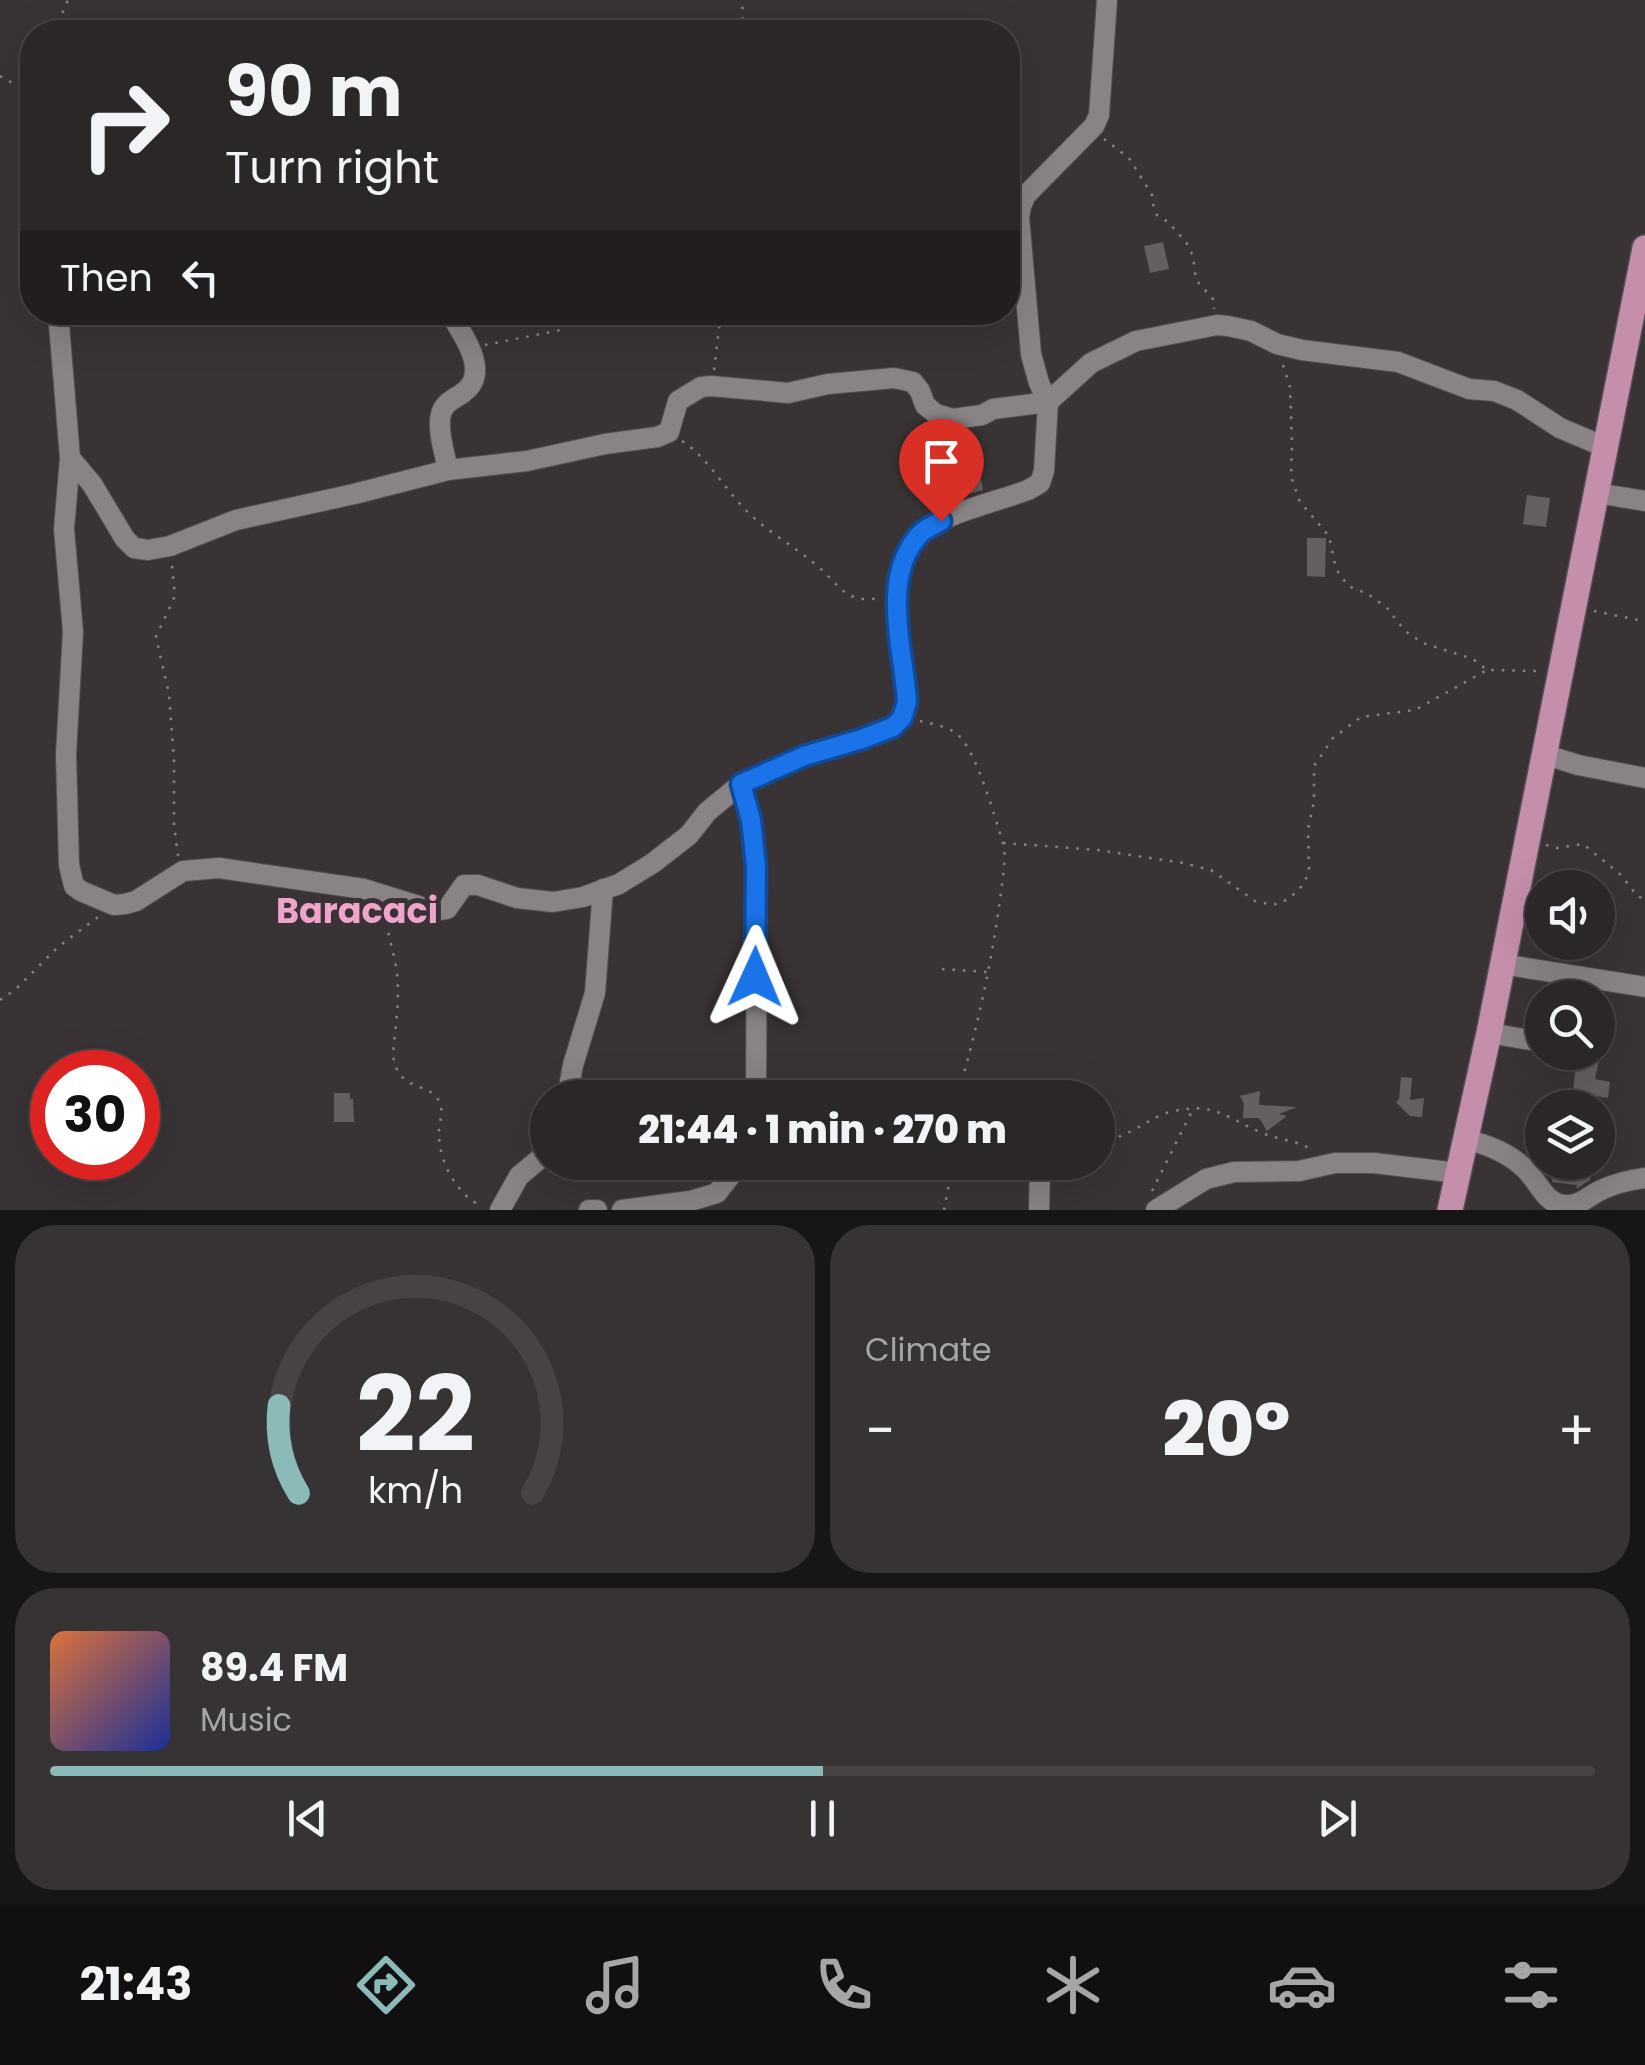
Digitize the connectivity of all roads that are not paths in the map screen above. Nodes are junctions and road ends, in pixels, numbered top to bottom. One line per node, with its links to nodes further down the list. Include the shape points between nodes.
1 (1107, 0): 2 (street, via 1094,126 1036,182)
2 (1020, 220)
3 (1020, 242): 7 (street, via 1032,354)
4 (1645, 248): 8 (main road)
5 (59, 325): 9 (street)
6 (456, 325): 10 (street, via 475,372 472,384 441,412)
7 (1048, 402): 8 (street, via 1120,347 1218,325 1302,350 1398,362 1458,386 1494,392); 10 (street, via 952,419 925,404 912,382 894,378 788,393 711,386 678,401 669,432 656,437); 15 (street, via 1040,484 941,521 922,531 905,554 898,596 907,702 902,718)
8 (1605, 448): 11 (main road)
9 (70, 458): 10 (street, via 125,540 148,550 236,520); 16 (street, via 64,519 73,632 66,754 69,864 81,892 114,905 136,901 183,872 219,868 364,889 435,911 447,909 464,885 553,902)
10 (448, 470)
11 (1596, 493): 12 (street); 13 (main road)
12 (1645, 500)
13 (1543, 754): 14 (street); 17 (main road)
14 (1645, 778)
15 (741, 784): 16 (street, via 690,835); 22 (street, via 757,881)
16 (603, 889): 21 (street, via 594,993)
17 (1502, 964): 18 (street); 19 (main road)
18 (1645, 987)
19 (1489, 1033): 20 (street); 23 (main road)
20 (1525, 1039)
21 (570, 1080)
22 (756, 1080)
23 (1466, 1139): 25 (main road); 26 (street, via 1526,1168 1558,1204)
24 (530, 1166): 31 (street)
25 (1458, 1173): 29 (street, via 1374,1163 1234,1172); 36 (main road)
26 (1645, 1178)
27 (728, 1180): 30 (street)
28 (1040, 1180): 35 (street)
29 (1153, 1202)
30 (703, 1204): 34 (street)
31 (496, 1210)
32 (589, 1210): 33 (street)
33 (597, 1210)
34 (622, 1210)
35 (1039, 1210)
36 (1450, 1210)

